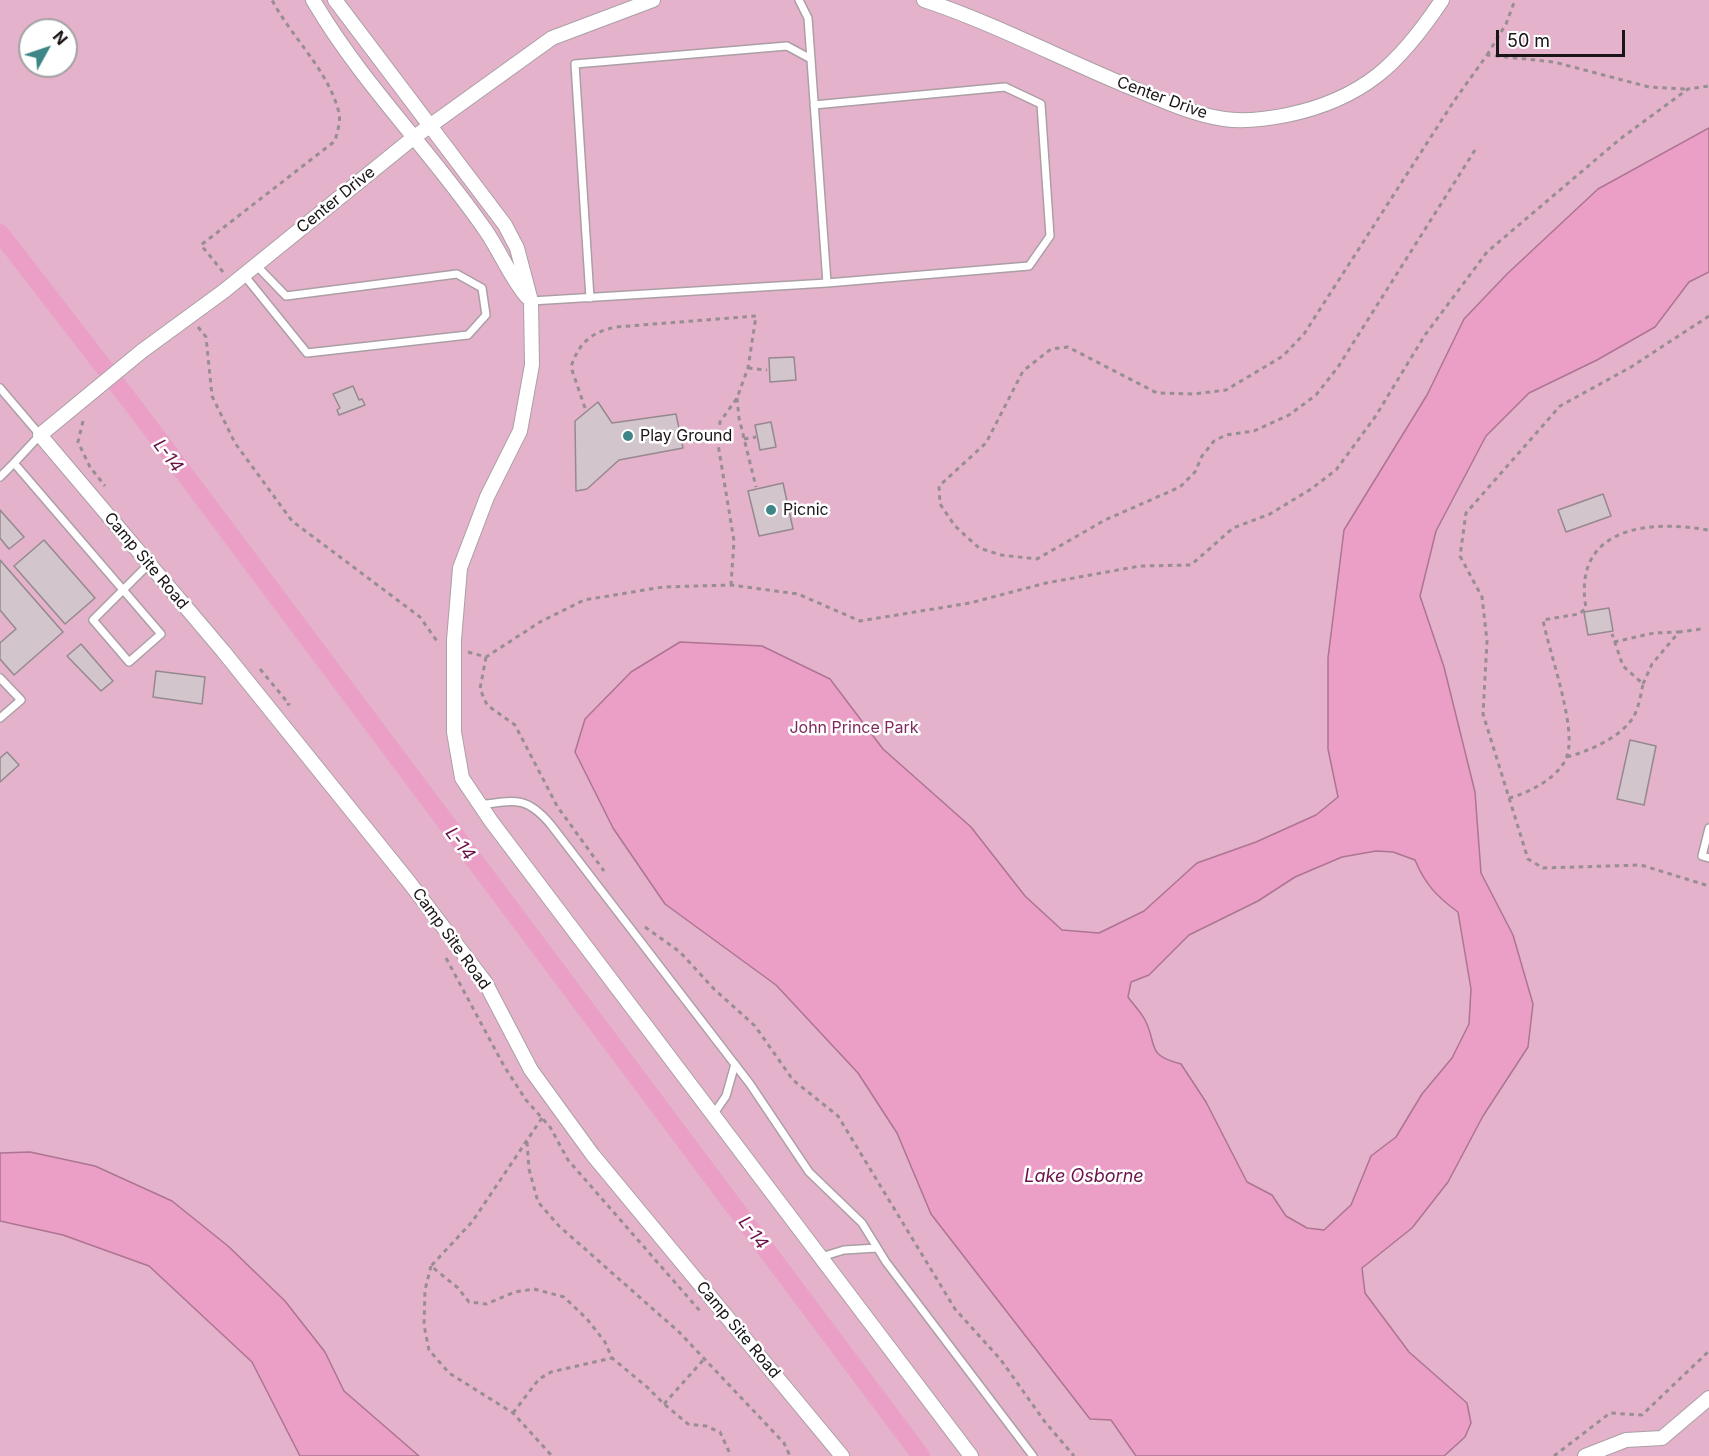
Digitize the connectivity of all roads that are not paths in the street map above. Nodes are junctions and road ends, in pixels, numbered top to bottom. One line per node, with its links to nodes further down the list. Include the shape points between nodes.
1 (313, 0): 10 (street)
2 (335, 0): 9 (street)
3 (653, 0): 9 (street, Center Drive, via 552,38)
4 (799, 0): 7 (lane, via 808,18)
5 (924, 0): 6 (street, Center Drive, via 1182,108 1224,119 1266,119 1321,108 1353,93 1382,73 1416,39)
6 (1442, 0)
7 (810, 59): 8 (lane); 14 (lane, via 787,46 575,64)
8 (814, 105): 13 (lane); 13 (lane, via 1005,87 1041,104 1050,236 1029,266)
9 (430, 125): 10 (street, Center Drive); 15 (street, via 505,225)
10 (413, 138): 11 (street, Center Drive); 15 (street, via 487,232 513,281)
11 (256, 265): 12 (street, Center Drive); 12 (lane, via 286,296 457,274 482,288 486,315 468,335 307,353)
12 (238, 280): 17 (street, Center Drive, via 142,351)
13 (827, 283): 14 (lane)
14 (591, 298): 15 (lane)
15 (531, 301): 24 (street, via 532,365 519,431 487,497 460,568 454,648 454,732 462,778)
16 (0, 388): 17 (lane)
17 (40, 435): 18 (lane); 20 (street, Camp Site Road)
18 (14, 463): 19 (lane); 21 (lane)
19 (0, 477)
20 (149, 564): 21 (lane); 32 (street, Camp Site Road, via 443,927 484,982 531,1070 592,1154)
21 (123, 590): 21 (lane, via 93,620 129,662 161,634)
22 (0, 678): 23 (lane, via 21,700)
23 (0, 718)
24 (480, 805): 27 (lane, via 515,800 541,812); 28 (street)
25 (1709, 828): 26 (lane, via 1702,856)
26 (1709, 858)
27 (735, 1064): 28 (lane, via 726,1096); 29 (lane, via 809,1172 821,1187 853,1212)
28 (713, 1115): 30 (street)
29 (877, 1248): 30 (lane, via 844,1250); 34 (lane)
30 (820, 1257): 33 (street)
31 (1709, 1398): 35 (street, via 1662,1438 1626,1440)
32 (842, 1456)
33 (971, 1456)
34 (1033, 1456)
35 (1585, 1456)

